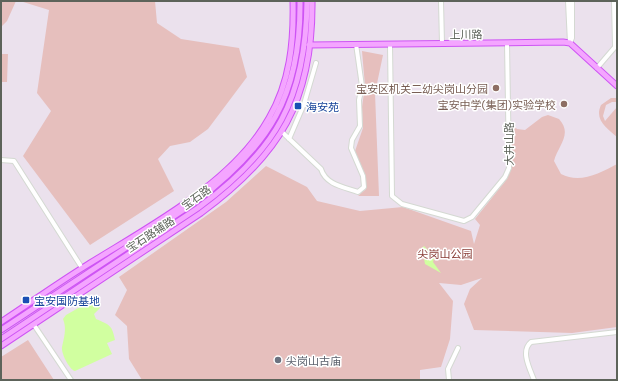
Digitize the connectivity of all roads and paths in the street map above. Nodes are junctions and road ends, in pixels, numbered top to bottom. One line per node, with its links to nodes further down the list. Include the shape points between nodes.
1 (293, 1): 23 (main road, 宝石路辅路, via 293,38 288,72 273,111 253,142 229,167 191,198)
2 (300, 1): 11 (main road, 宝石路)
3 (307, 1): 15 (main road, 宝石路)
4 (312, 1): 16 (main road, 宝石路辅路)
5 (441, 1): 14 (street)
6 (568, 1): 10 (street)
7 (572, 1): 10 (street)
8 (614, 1): 18 (street, via 615,47)
9 (507, 43): 10 (main road, 上川路); 13 (street, 大井山路, via 509,166 507,173 470,219 461,221 399,203 391,193); 14 (main road, 上川路)
10 (570, 43): 18 (main road)
11 (299, 44): 15 (main road, 上川路); 28 (main road, 宝石路, via 288,90 277,113 254,150 234,171 194,203)
12 (356, 44): 13 (main road, 上川路); 16 (main road, 上川路); 21 (street, via 362,86 359,100 360,126 352,140 351,148 363,176 364,187 358,192 330,182 321,169)
13 (390, 44): 14 (main road, 上川路)
14 (442, 44)
15 (305, 45): 16 (main road, 上川路); 24 (main road, 宝石路, via 294,92 271,138 256,159 198,208)
16 (311, 45): 20 (main road, 宝石路辅路, via 299,94)
17 (316, 63): 21 (street, via 304,104)
18 (597, 68): 19 (main road)
19 (617, 86)
20 (282, 132): 21 (street); 25 (main road, 宝石路辅路, via 260,163 222,198)
21 (289, 139)
22 (1, 160): 23 (street, via 14,161)
23 (82, 268): 26 (main road, 宝石路辅路)
24 (66, 296): 25 (main road); 30 (main road, 宝石路)
25 (42, 320): 27 (main road, 宝石路辅路)
26 (1, 322)
27 (34, 325): 31 (main road, 宝石路辅路); 33 (street)
28 (1, 330)
29 (617, 332): 35 (street, via 531,342 527,346 526,354)
30 (1, 339)
31 (1, 346)
32 (458, 348): 34 (street, via 448,369)
33 (71, 380)
34 (449, 380)
35 (534, 380)

